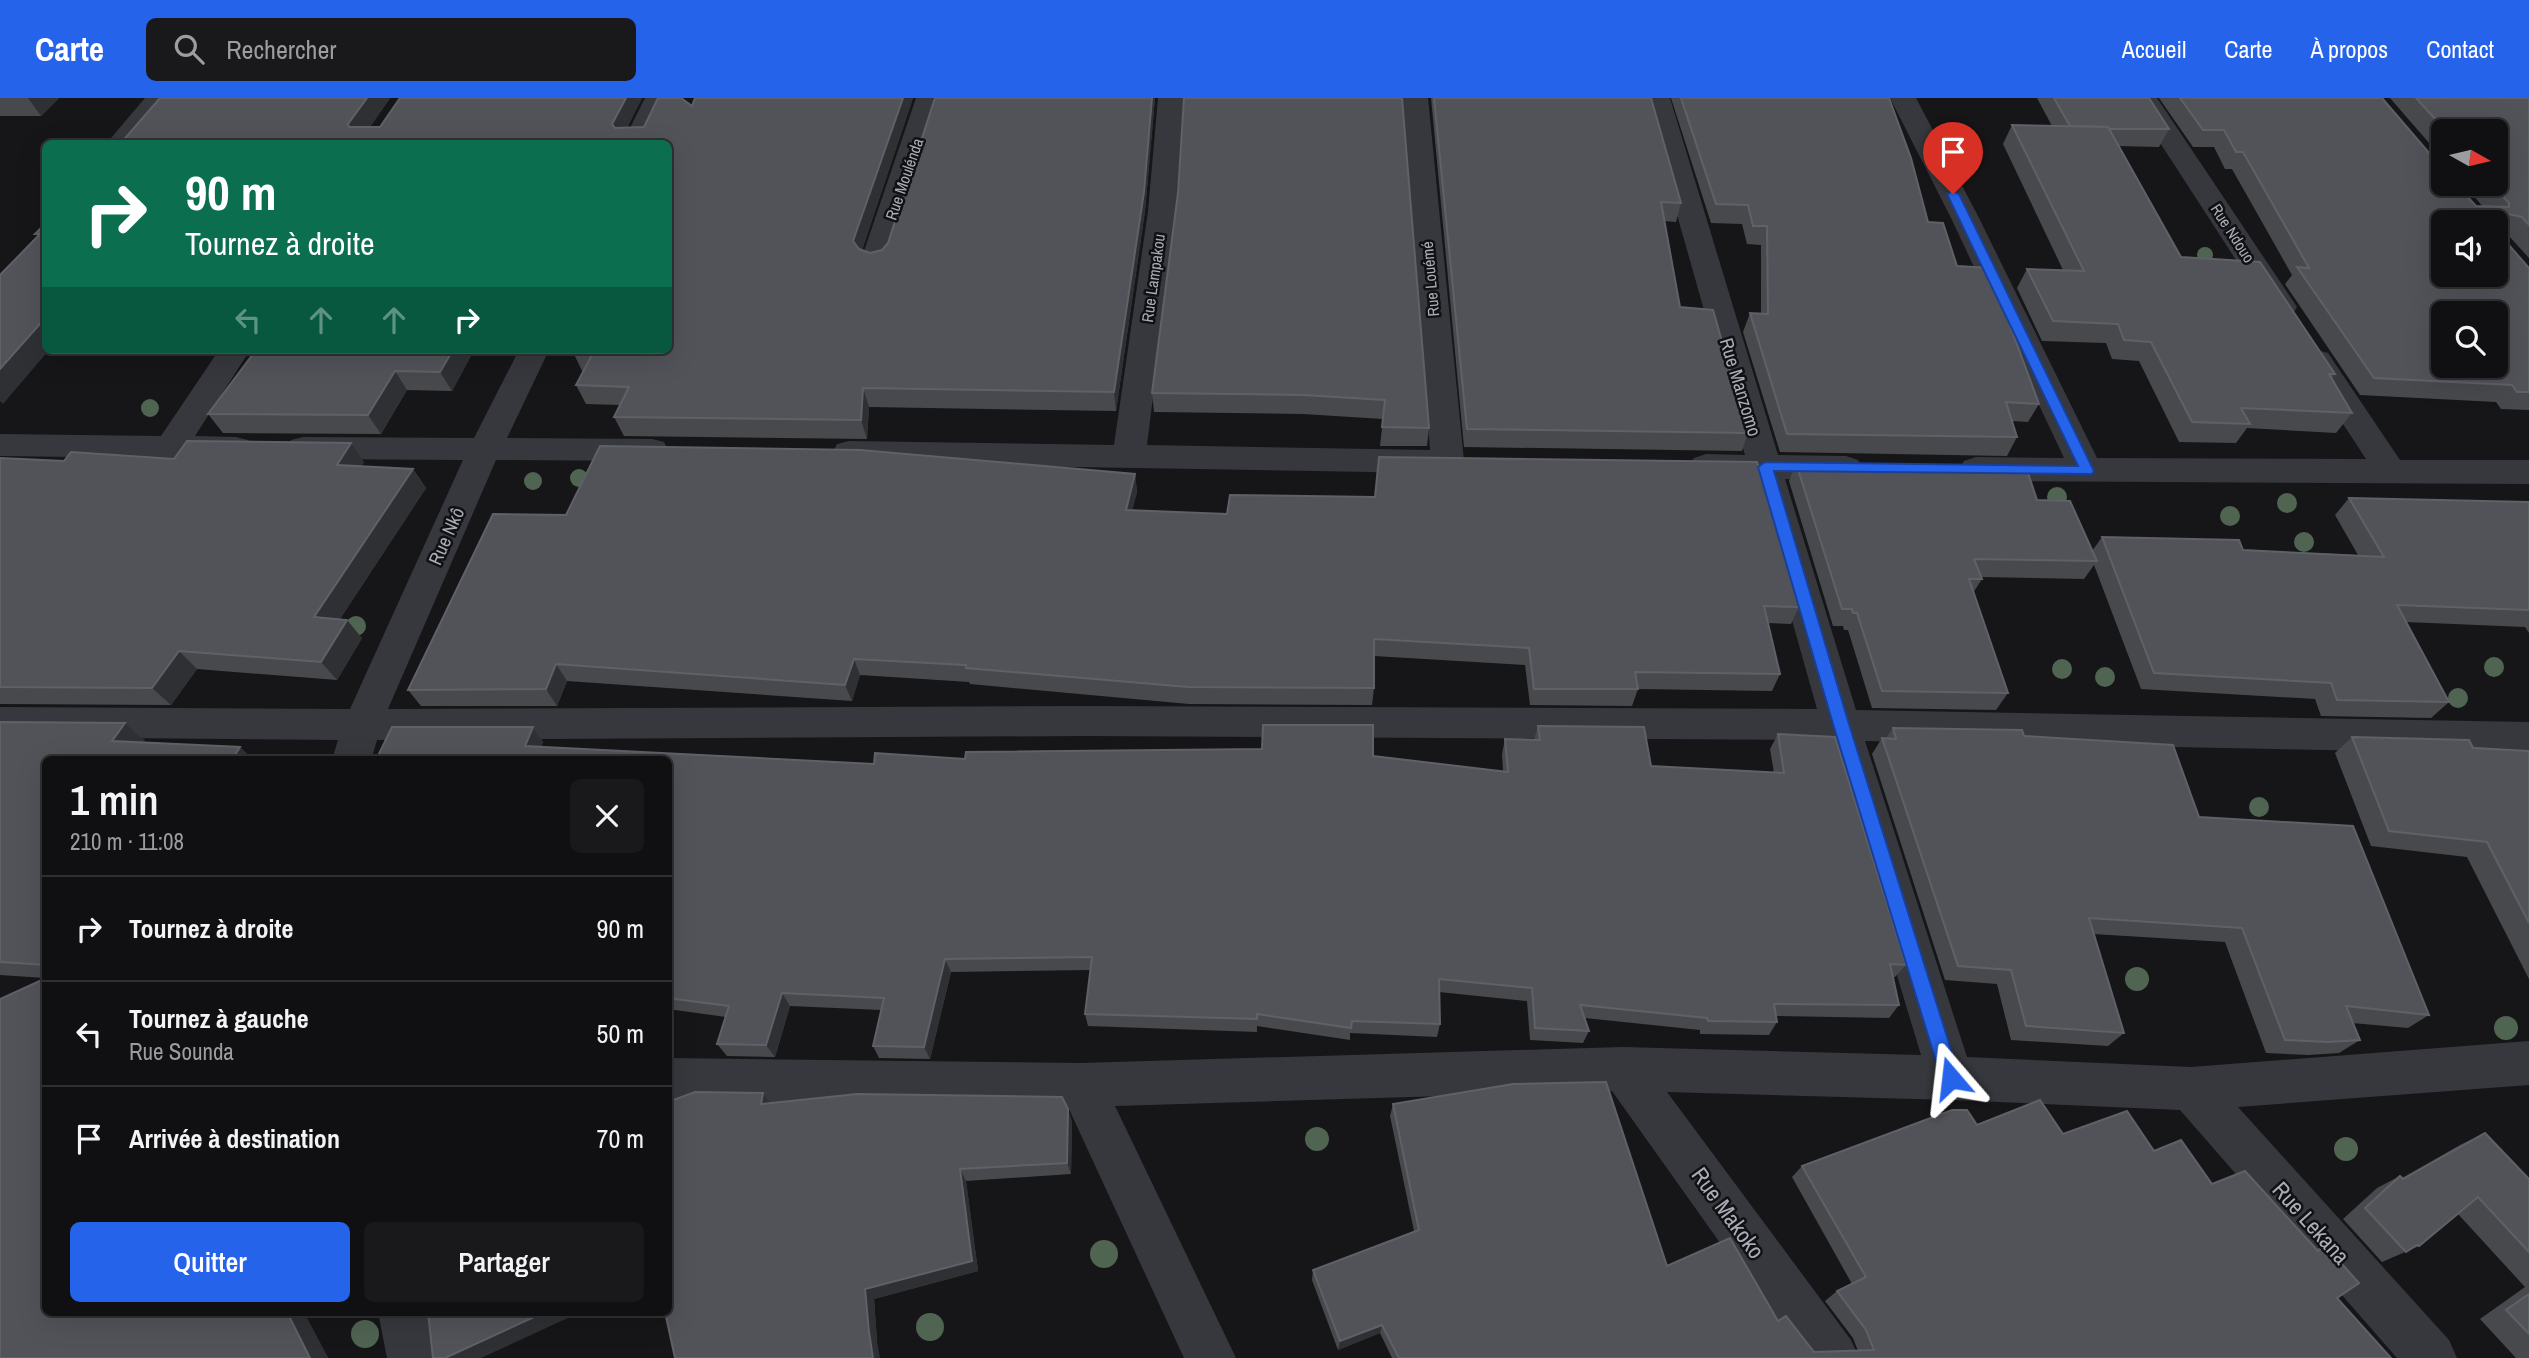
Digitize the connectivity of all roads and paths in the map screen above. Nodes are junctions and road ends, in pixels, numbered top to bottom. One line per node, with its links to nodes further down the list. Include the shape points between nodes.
1 (159, 98): 9 (street)
2 (658, 98): 10 (street)
3 (929, 98): 11 (street, Rue Moulénda)
4 (1171, 98): 19 (street, Rue Lampakou, via 1162,211)
5 (1415, 98): 19 (street, Rue Louémé, via 1461,461)
6 (1657, 98): 21 (street, Rue Manzomo)
7 (1903, 98): 24 (street)
8 (2144, 98): 25 (street, Rue Ndouo)
9 (122, 140)
10 (637, 140)
11 (877, 260)
12 (232, 354): 15 (street)
13 (532, 354): 16 (street, Rue Nkô)
14 (0, 445): 15 (street)
15 (170, 448): 16 (street)
16 (485, 449): 17 (street); 30 (street, Rue Nkô)
17 (687, 451)
18 (823, 452): 19 (street)
19 (1129, 458)
20 (1682, 465): 21 (street)
21 (1765, 467): 22 (street); 28 (street, Rue Manzomo)
22 (1877, 468)
23 (1947, 469): 24 (street)
24 (2087, 471): 25 (street)
25 (2392, 472): 26 (street)
26 (2529, 472)
27 (0, 722): 30 (street)
28 (1841, 724): 29 (street); 30 (street, via 1083,720); 33 (street, Rue Manzomo)
29 (2529, 738)
30 (356, 742)
31 (2529, 1063): 36 (street)
32 (1623, 1069): 33 (street); 35 (street); 40 (street, Rue Makoko)
33 (1951, 1078): 36 (street)
34 (672, 1080): 35 (street)
35 (1081, 1085): 39 (street)
36 (2191, 1089): 41 (street, Rue Lekana)
37 (404, 1316): 38 (street)
38 (413, 1358)
39 (1210, 1358)
40 (1833, 1358)
41 (2431, 1358)

